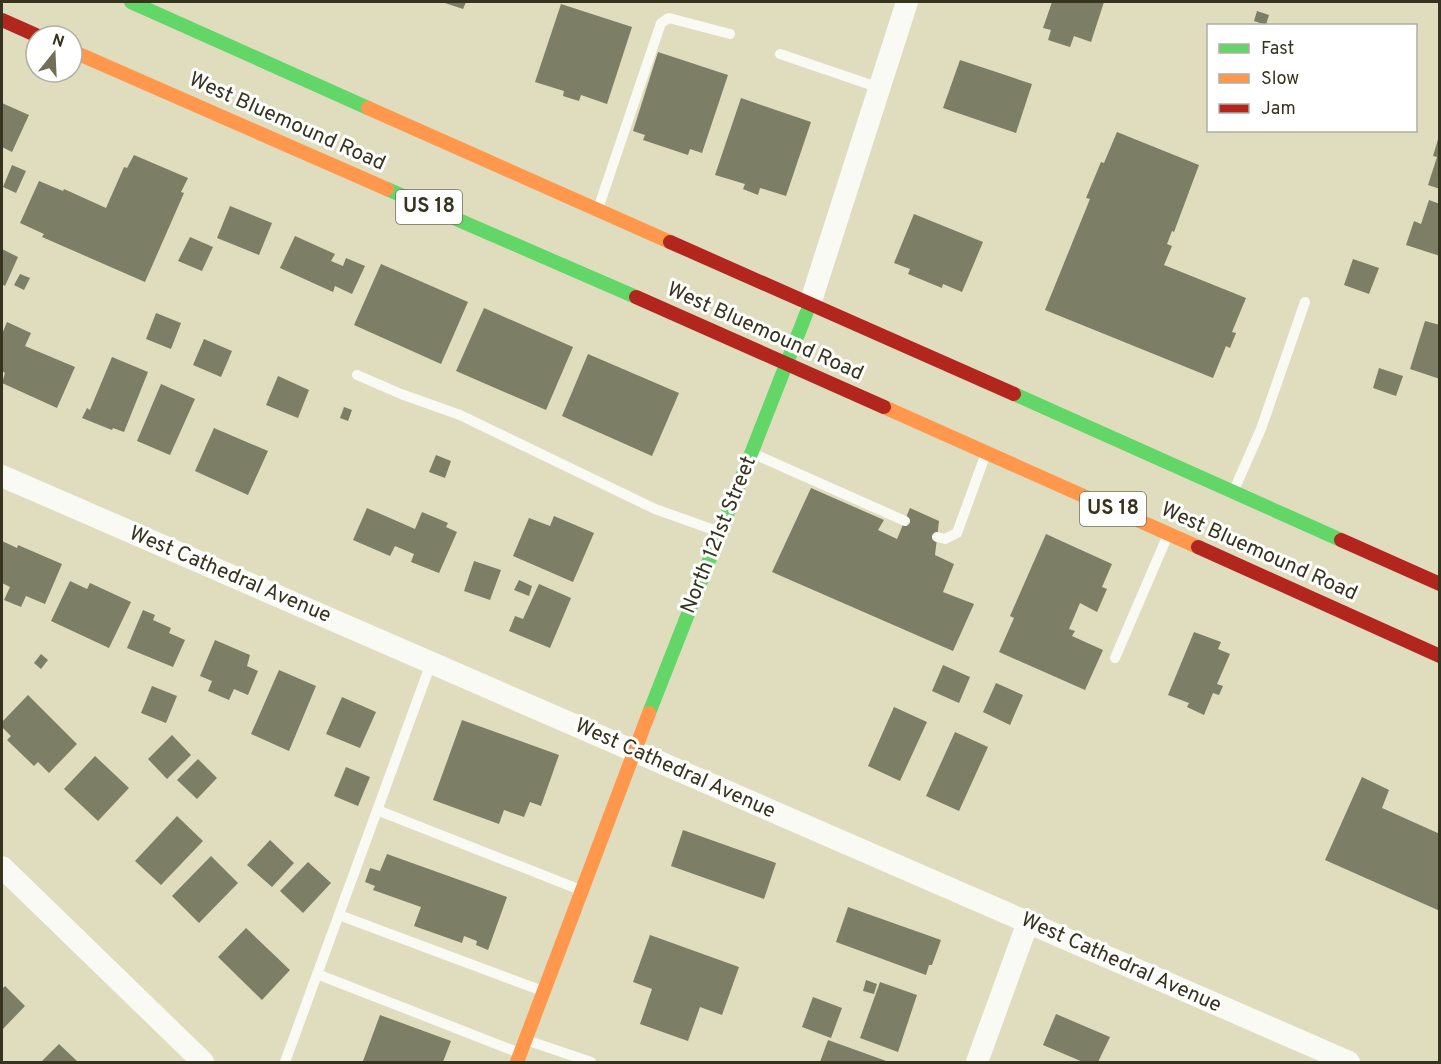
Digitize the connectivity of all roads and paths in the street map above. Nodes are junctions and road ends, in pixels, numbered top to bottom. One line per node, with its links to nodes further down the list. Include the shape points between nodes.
1 (131, 2): 9 (main road, West Bluemound Road)
2 (907, 2): 8 (street, North 121st Street)
3 (2, 20): 4 (main road)
4 (24, 30)
5 (730, 34): 9 (lane, via 669,18 661,23)
6 (780, 54): 8 (lane)
7 (84, 56): 12 (main road, West Bluemound Road / US 18)
8 (880, 88): 11 (street, North 121st Street)
9 (598, 209): 11 (main road, West Bluemound Road)
10 (1305, 302): 17 (lane, via 1261,429)
11 (810, 304): 12 (main road, North 121st Street); 17 (main road, West Bluemound Road)
12 (787, 363): 14 (main road, North 121st Street); 15 (main road, West Bluemound Road / US 18)
13 (357, 375): 19 (lane, via 460,415 655,509)
14 (752, 453): 18 (lane); 19 (main road, North 121st Street)
15 (986, 453): 20 (main road, West Bluemound Road / US 18); 21 (lane, via 957,533 945,539)
16 (2, 476): 25 (street, West Cathedral Avenue)
17 (1232, 493): 22 (main road, West Bluemound Road)
18 (905, 521)
19 (721, 532): 26 (main road, North 121st Street)
20 (1168, 534): 23 (main road, West Bluemound Road / US 18); 24 (lane)
21 (938, 537)
22 (1440, 584)
23 (1440, 656)
24 (1114, 658)
25 (431, 663): 26 (street, West Cathedral Avenue); 27 (lane)
26 (634, 752): 29 (main road, North 121st Street); 31 (street, West Cathedral Avenue)
27 (377, 810): 29 (lane); 30 (lane)
28 (2, 867): 36 (street)
29 (582, 890): 33 (main road, North 121st Street)
30 (339, 915): 32 (lane); 33 (lane)
31 (1028, 922): 39 (street); 40 (street, West Cathedral Avenue)
32 (317, 974): 35 (lane); 37 (lane)
33 (543, 991): 34 (main road, North 121st Street)
34 (525, 1040): 35 (main road, North 121st Street); 38 (lane)
35 (519, 1058)
36 (203, 1062)
37 (285, 1062)
38 (591, 1062)
39 (977, 1062)
40 (1349, 1062)

